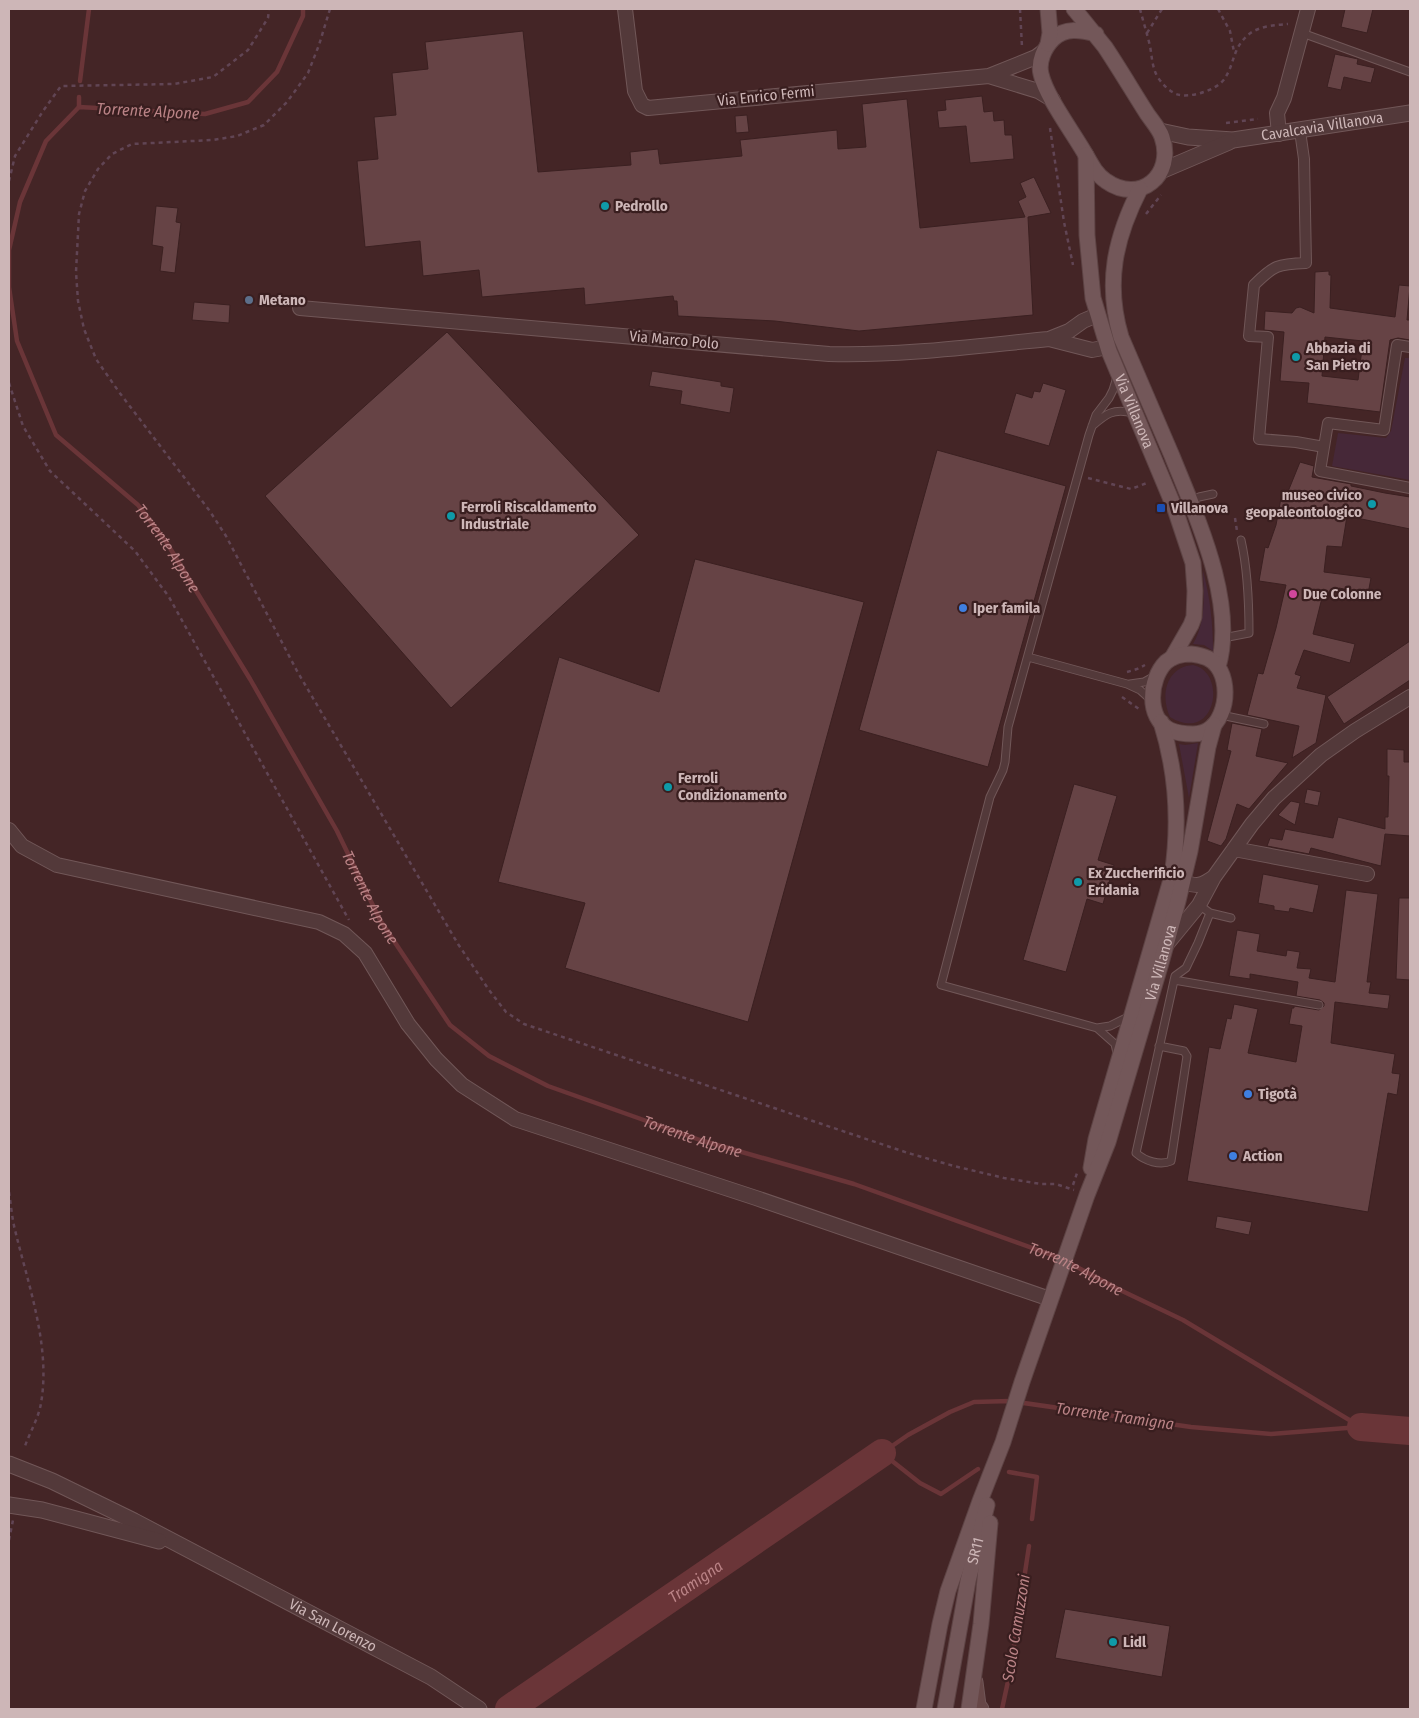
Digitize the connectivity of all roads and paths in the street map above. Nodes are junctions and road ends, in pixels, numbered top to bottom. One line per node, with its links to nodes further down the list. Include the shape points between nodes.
1 (269, 9): 30 (path, via 268,18 248,50 213,76 174,84 61,86 15,156)
2 (330, 9): 86 (path, via 308,73 287,102 264,125 238,136 213,140 132,144 112,154 98,169 85,191 79,214 76,239 78,301 84,329 96,359 210,510 297,671 458,944 506,1012 524,1024 908,1153 1004,1178)
3 (625, 9): 18 (street, Via Enrico Fermi, via 635,91 642,105 648,108)
4 (1020, 9): 15 (path, via 1023,46)
5 (1048, 9): 14 (main road, via 1050,33)
6 (1074, 9): 12 (main road)
7 (1140, 9): 13 (path)
8 (1162, 9): 13 (path)
9 (1218, 9): 16 (path, via 1230,31)
10 (1308, 9): 11 (street)
11 (1302, 30): 16 (path, via 1290,24 1261,28 1250,33); 17 (lane); 26 (street, via 1277,113)
12 (1096, 34): 14 (main road, via 1079,30 1066,32 1055,37); 24 (main road)
13 (1147, 34): 16 (path, via 1152,64 1158,77 1178,95 1192,95 1215,88 1231,68)
14 (1046, 48): 18 (street, Via Enrico Fermi, via 1036,57); 19 (main road, via 1041,73)
15 (1020, 51)
16 (1234, 52)
17 (1410, 72)
18 (989, 76): 19 (street, Via Enrico Fermi, via 1038,91)
19 (1053, 100): 28 (main road)
20 (1410, 113): 25 (street, Cavalcavia Villanova)
21 (1242, 121): 23 (path)
22 (1050, 125): 34 (path)
23 (1222, 125)
24 (1160, 131): 27 (street, Cavalcavia Villanova, via 1188,137); 29 (main road, via 1165,160)
25 (1300, 131): 26 (street, Cavalcavia Villanova); 44 (street, via 1304,159 1306,263 1284,264 1269,270 1254,285 1249,336 1268,337 1259,440)
26 (1279, 134): 27 (street, Cavalcavia Villanova)
27 (1233, 140): 29 (street, Cavalcavia Villanova)
28 (1086, 155): 31 (main road, via 1106,182 1130,190); 36 (main road, Via Villanova, via 1087,235)
29 (1161, 171): 31 (main road, via 1152,183)
30 (9, 181)
31 (1140, 189): 51 (main road, Via Villanova / SR11, via 1125,220 1117,250 1113,284 1115,310 1121,337)
32 (1164, 191): 33 (path)
33 (1143, 220)
34 (1074, 266)
35 (300, 308): 37 (street, Via Marco Polo, via 829,354 884,354)
36 (1097, 315): 37 (street, Via Marco Polo); 38 (main road, Via Villanova)
37 (1049, 340): 38 (street, Via Marco Polo, via 1092,350)
38 (1108, 347): 40 (main road, Via Villanova)
39 (1410, 347): 44 (street, via 1397,345 1384,430 1328,423)
40 (1118, 372): 42 (main road, Via Villanova); 43 (lane, via 1113,390 1096,414)
41 (9, 383): 75 (path, via 23,426 50,471 135,551 169,597)
42 (1135, 414): 43 (lane, via 1122,410 1108,413); 55 (main road, Via Villanova, via 1175,509 1193,564 1194,617)
43 (1092, 427): 54 (lane)
44 (1324, 447): 47 (street, via 1320,471)
45 (1147, 482): 49 (path)
46 (1085, 486): 48 (path, via 1088,478)
47 (1410, 488)
48 (1131, 489)
49 (1151, 491)
50 (1213, 494): 51 (lane)
51 (1190, 501): 53 (main road, Via Villanova / SR11, via 1214,568)
52 (1241, 540): 53 (lane, via 1247,565 1249,633)
53 (1224, 638): 57 (main road, Via Villanova / SR11)
54 (1028, 657): 60 (lane); 82 (lane, via 1008,727 1005,762 990,797 941,985)
55 (1172, 658): 57 (main road, via 1184,654 1202,656); 59 (main road)
56 (1150, 661): 58 (path)
57 (1218, 667): 65 (main road, SR11, via 1224,685 1223,707)
58 (1127, 672)
59 (1157, 676): 60 (lane); 63 (main road, SR11)
60 (1127, 684): 63 (lane)
61 (1122, 697): 64 (path)
62 (1410, 697): 69 (street, via 1321,755 1274,798)
63 (1153, 702): 66 (main road, SR11)
64 (1143, 716)
65 (1218, 720): 66 (main road, via 1200,733 1193,734 1169,730); 67 (lane); 72 (main road, Via Villanova / SR11, via 1208,748)
66 (1161, 722): 76 (main road, Via Villanova / SR11, via 1174,780 1176,850)
67 (1264, 724)
68 (9, 830): 89 (street, via 22,846 57,865 319,922 344,934 365,953 408,1024 436,1059 462,1085 515,1119)
69 (1234, 849): 70 (street); 71 (street)
70 (1368, 874)
71 (1214, 877): 72 (street, via 1197,886); 73 (street)
72 (1183, 882): 77 (main road, Via Villanova / SR11)
73 (1204, 909): 74 (lane); 77 (street); 79 (lane, via 1198,943 1186,968)
74 (1231, 918)
75 (349, 921)
76 (1157, 927): 78 (lane, via 1160,939 1153,968); 81 (main road, Via Villanova / SR11)
77 (1167, 944): 78 (main road, Via Villanova / SR11)
78 (1158, 972): 79 (lane); 88 (main road, Via Villanova / SR11, via 1108,1142)
79 (1175, 978): 80 (lane); 83 (lane)
80 (1319, 1005)
81 (1132, 1015): 82 (lane, via 1118,1023); 84 (main road, Via Villanova / SR11)
82 (1097, 1028): 84 (lane, via 1115,1044)
83 (1160, 1046): 83 (lane, via 1184,1051 1187,1056 1171,1161 1165,1164 1142,1159 1136,1153)
84 (1118, 1064): 88 (main road, Via Villanova / SR11, via 1096,1139)
85 (1078, 1170): 86 (path)
86 (1072, 1188): 88 (path)
87 (9, 1192): 91 (path, via 44,1374 41,1404)
88 (1086, 1197): 89 (main road, Via Villanova / SR11)
89 (1050, 1300): 90 (main road, SR11)
90 (1004, 1442): 93 (main road, SR11 / SR11); 100 (main road, via 948,1591)
91 (25, 1446)
92 (9, 1464): 97 (street, Via San Lorenzo, via 60,1485)
93 (993, 1482): 98 (main road); 101 (main road, SR11 / SR11, via 968,1581)
94 (9, 1504): 97 (street, Via San Lorenzo)
95 (13, 1520): 96 (path)
96 (9, 1540)
97 (185, 1548): 99 (street, Via San Lorenzo, via 431,1677)
98 (974, 1673): 102 (main road); 103 (main road, via 978,1705)
99 (479, 1709)
100 (924, 1709)
101 (945, 1709)
102 (969, 1709)
103 (982, 1709)

